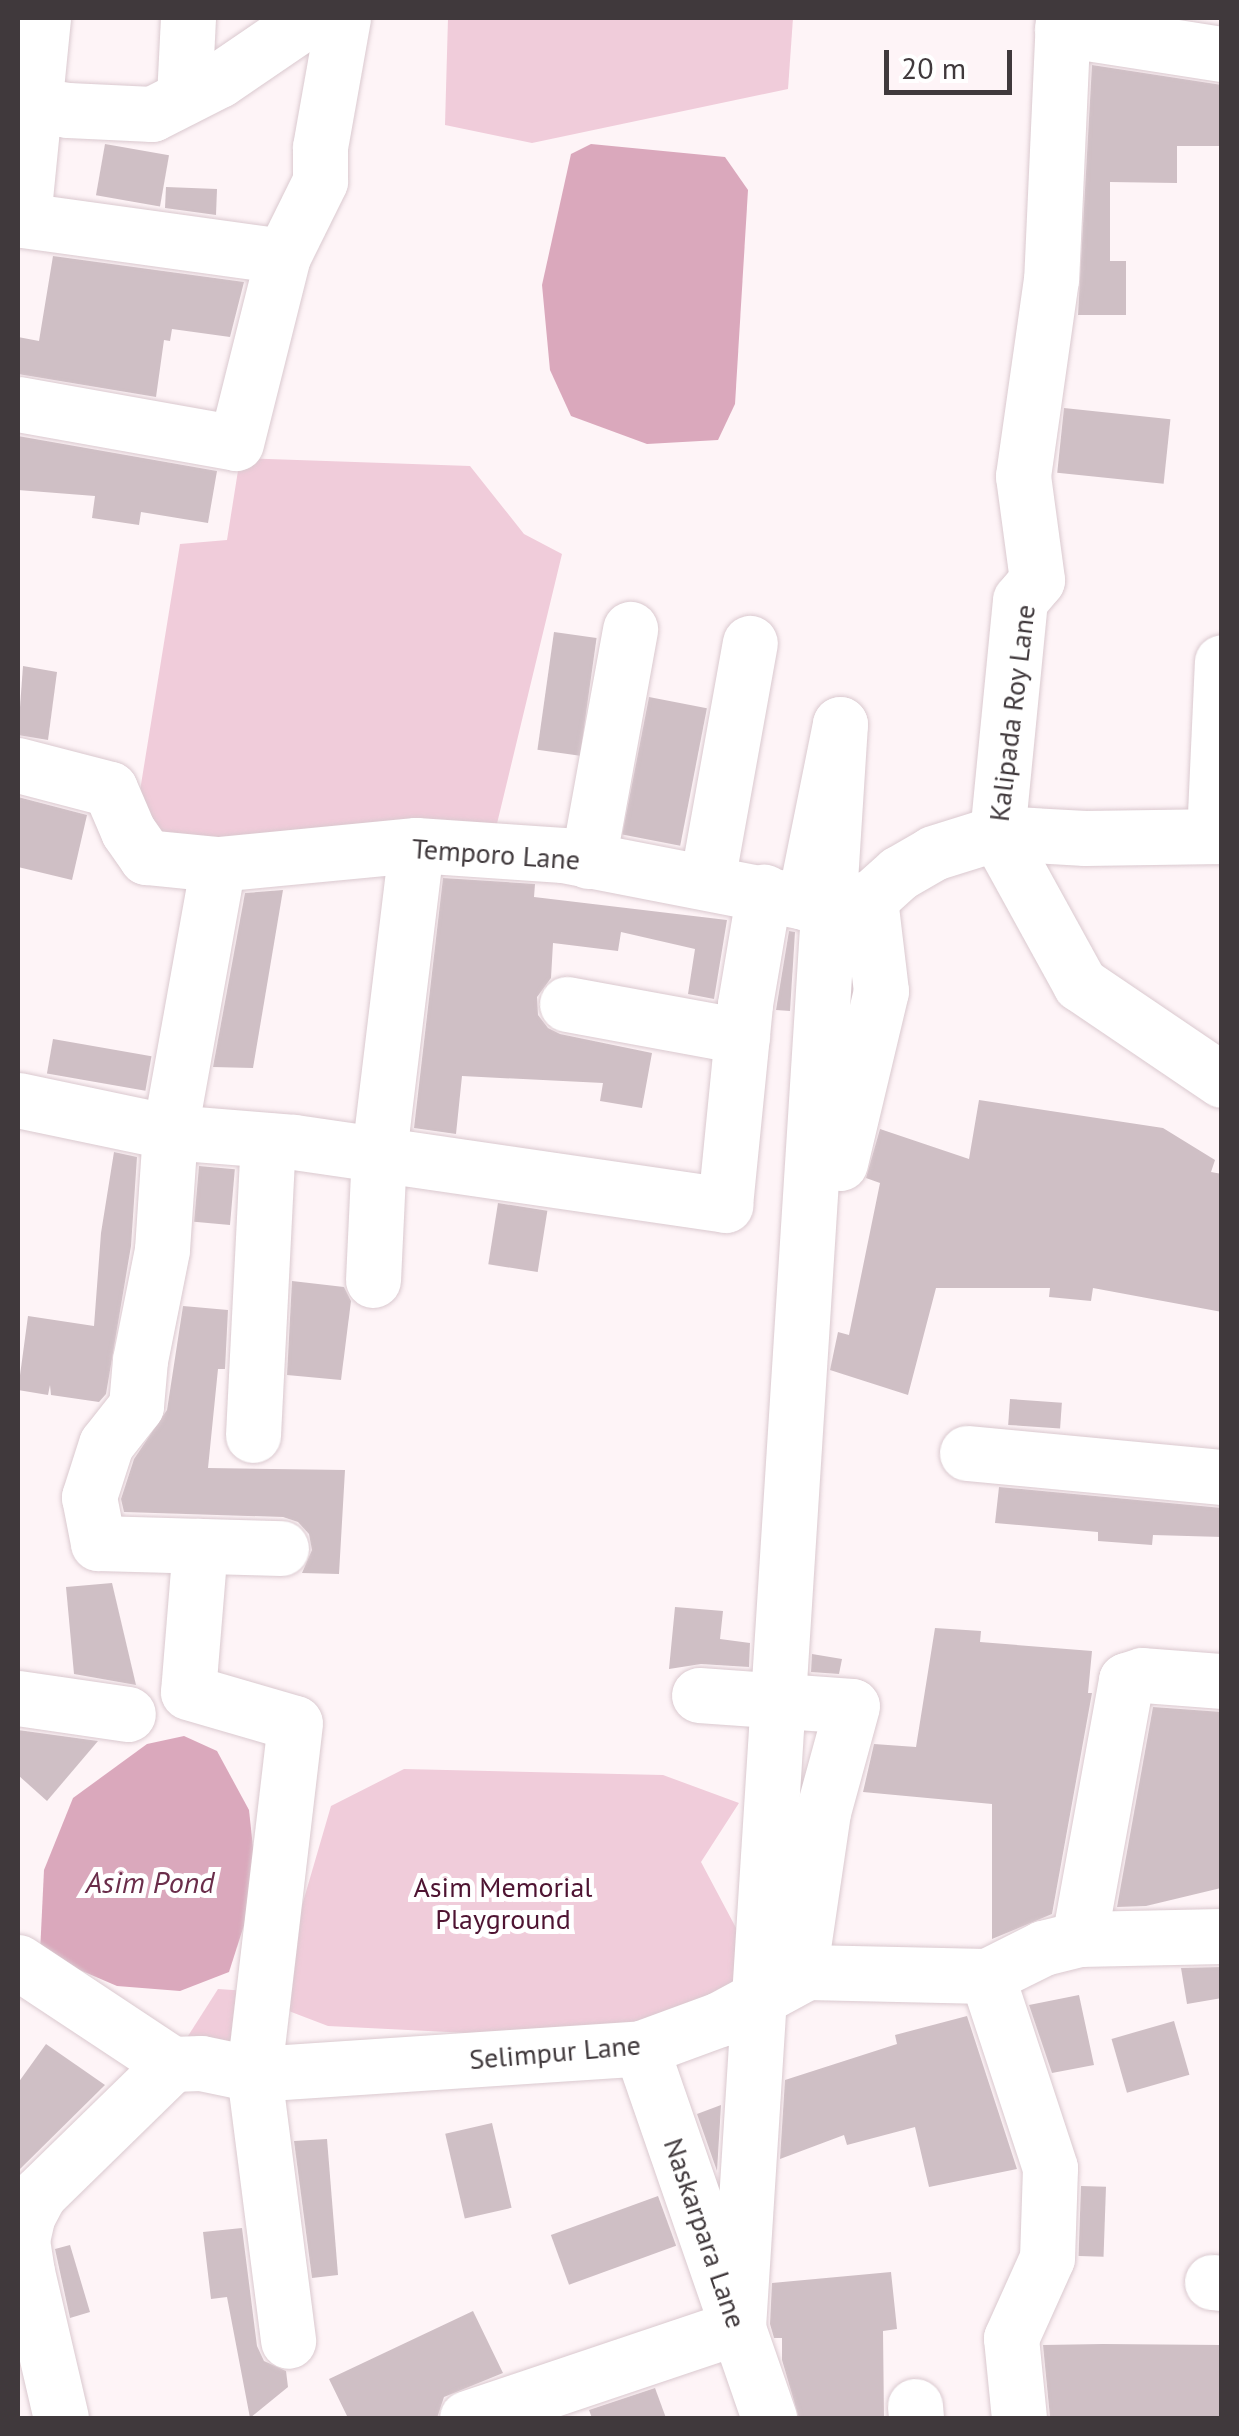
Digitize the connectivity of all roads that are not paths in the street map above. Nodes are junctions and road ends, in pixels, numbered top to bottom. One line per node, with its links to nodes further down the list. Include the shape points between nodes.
1 (43, 18): 8 (street)
2 (188, 18): 7 (street)
3 (310, 18): 7 (street)
4 (343, 18): 9 (street, via 320,181)
5 (1063, 23): 6 (street); 15 (street, Kalipada Roy Lane, via 1052,280 1023,476 1037,580 1020,600)
6 (1222, 54)
7 (184, 97): 8 (street, via 152,114)
8 (26, 103): 9 (street, via 23,220)
9 (283, 256): 10 (street, via 236,442)
10 (18, 404)
11 (630, 629): 18 (street)
12 (750, 643): 20 (street)
13 (1222, 662): 16 (street)
14 (18, 764): 19 (street, Temporo Lane, via 110,789 146,856)
15 (996, 833): 16 (street); 22 (street, via 932,853); 25 (street, Kalipada Roy Lane, via 1080,984)
16 (1218, 836)
17 (416, 845): 18 (street, Temporo Lane); 19 (street, Temporo Lane); 29 (street)
18 (588, 861): 20 (street, Temporo Lane)
19 (218, 864): 27 (street)
20 (706, 881): 21 (street, Temporo Lane)
21 (784, 897): 22 (street, Temporo Lane); 24 (street); 49 (street, via 840,724)
22 (870, 899): 31 (street, via 881,991 876,1024)
23 (568, 1004): 24 (street)
24 (742, 1036): 29 (street, via 725,1205)
25 (1222, 1080)
26 (18, 1100): 27 (street)
27 (170, 1132): 28 (street); 35 (street, via 162,1250 136,1406 106,1444 89,1497 98,1543)
28 (268, 1140): 29 (street); 32 (street)
29 (379, 1153): 30 (street)
30 (373, 1280)
31 (800, 1347)
32 (253, 1435)
33 (967, 1454): 34 (street)
34 (1222, 1476)
35 (200, 1546): 36 (street); 48 (street, via 188,1692 295,1723)
36 (281, 1548)
37 (1222, 1681): 42 (street, via 1142,1675 1126,1680)
38 (699, 1695): 44 (street, via 852,1706 823,1812 802,1948)
39 (18, 1698): 40 (street)
40 (128, 1714)
41 (1222, 1936): 42 (street, Selimpur Lane)
42 (1079, 1939): 45 (street, Selimpur Lane, via 1043,1948)
43 (18, 1962): 47 (street, Selimpur Lane)
44 (807, 1972): 45 (street, Selimpur Lane); 46 (street, Selimpur Lane, via 720,2019)
45 (987, 1976): 54 (street, via 1050,2168 1047,2258 1011,2338)
46 (640, 2048): 48 (street, Selimpur Lane); 49 (street, Naskarpara Lane)
47 (172, 2064): 48 (street, Selimpur Lane); 51 (street, via 39,2194 28,2216 22,2240 26,2272)
48 (254, 2074): 50 (street)
49 (738, 2326): 52 (street); 53 (street, Naskarpara Lane)
50 (288, 2341)
51 (61, 2418)
52 (467, 2418)
53 (769, 2418)
54 (1019, 2418)

